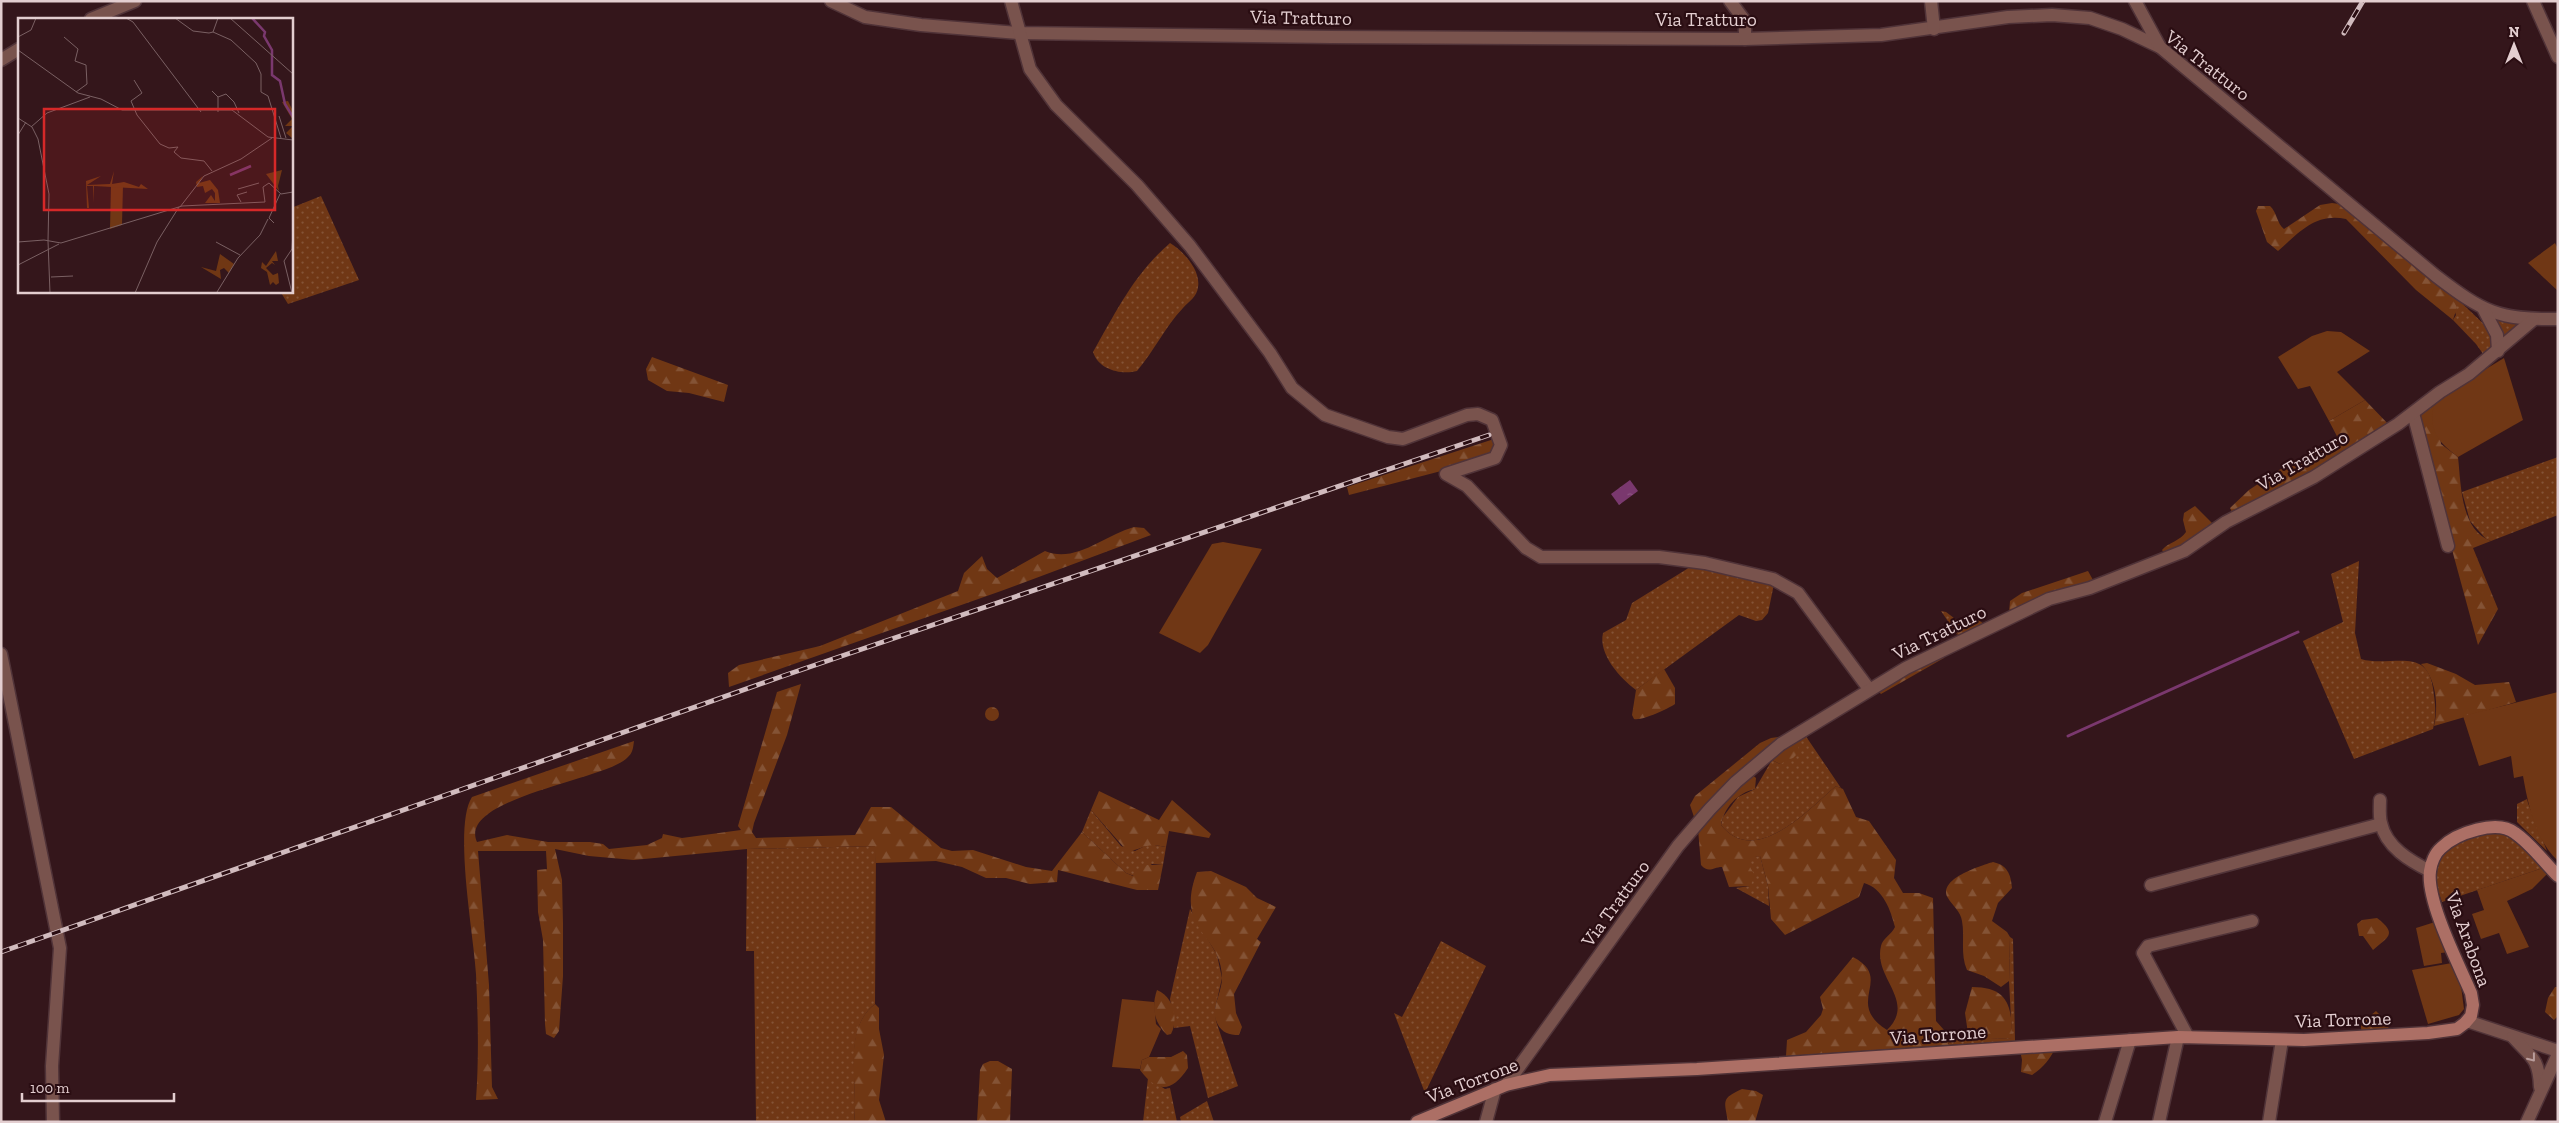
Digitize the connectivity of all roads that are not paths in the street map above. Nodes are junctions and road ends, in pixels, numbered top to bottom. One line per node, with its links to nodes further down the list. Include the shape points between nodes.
1 (136, 1): 8 (street)
2 (831, 1): 12 (street, Via Tratturo, via 865,17)
3 (1011, 1): 12 (street)
4 (1730, 1): 13 (street, via 1745,21)
5 (1931, 1): 10 (street)
6 (2135, 1): 9 (street)
7 (2533, 1): 16 (street)
8 (94, 18)
9 (2143, 18): 11 (street); 14 (street)
10 (1934, 29): 11 (street, Via Tratturo, via 2008,17 2052,15 2090,18); 13 (street, Via Tratturo, via 1881,35)
11 (2122, 29): 14 (street, Via Tratturo)
12 (1019, 33): 13 (street, Via Tratturo); 25 (street, via 1030,69 1056,105 1154,205 1195,253 1270,353 1292,388 1325,415 1403,439 1467,415 1478,414 1492,420 1501,446 1495,458 1446,474 1467,486 1526,548 1541,557 1668,558 1705,563 1773,580 1798,593)
13 (1745, 39)
14 (2160, 47): 18 (street, Via Tratturo, via 2436,276)
15 (18, 50): 17 (street)
16 (2558, 58)
17 (1, 60)
18 (2484, 310): 20 (street, Via Tratturo); 21 (street, via 2497,335)
19 (2558, 319): 20 (street, Via Tratturo)
20 (2533, 320): 21 (street, Via Tratturo)
21 (2498, 351): 22 (street, Via Tratturo)
22 (2413, 413): 23 (street); 25 (street, Via Tratturo, via 2314,477 2226,522 2184,551 2090,588 2049,599 1906,668)
23 (2448, 546)
24 (1, 654): 40 (street, via 60,948 52,1066)
25 (1870, 689): 38 (street, Via Tratturo, via 1781,744 1710,808 1678,846)
26 (2380, 800): 27 (street)
27 (2381, 824): 28 (street, via 2406,858); 30 (street)
28 (2430, 871): 29 (main road, Via Arabona, via 2434,857 2452,839 2504,827 2515,832); 32 (main road, Via Arabona, via 2435,905 2472,994 2471,1016)
29 (2558, 876)
30 (2151, 885)
31 (2252, 921): 34 (street, via 2148,946 2143,953)
32 (2466, 1021): 33 (street); 36 (main road, Via Torrone, via 2457,1028 2428,1033)
33 (2509, 1033): 37 (street); 39 (street, one-way to 39, via 2538,1064)
34 (2183, 1037): 35 (main road, Via Torrone); 36 (main road, Via Torrone); 44 (street)
35 (2130, 1040): 38 (main road, Via Torrone, via 1696,1069 1550,1075); 43 (street)
36 (2282, 1040): 45 (street)
37 (2558, 1053): 39 (street)
38 (1501, 1087): 41 (main road, Via Torrone); 42 (street)
39 (2542, 1088): 46 (street)
40 (53, 1122)
41 (1417, 1122)
42 (1486, 1122)
43 (2105, 1122)
44 (2159, 1122)
45 (2269, 1122)
46 (2527, 1122)

